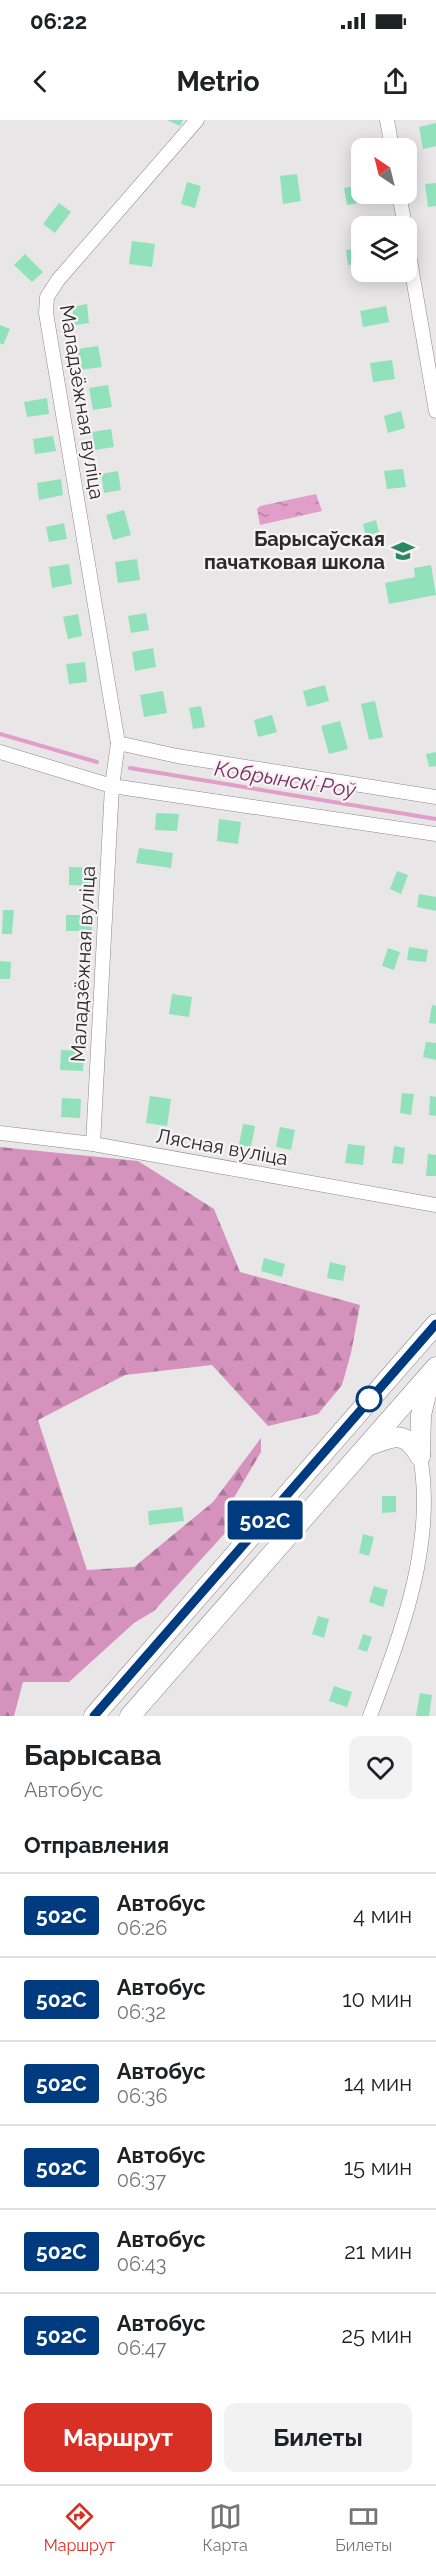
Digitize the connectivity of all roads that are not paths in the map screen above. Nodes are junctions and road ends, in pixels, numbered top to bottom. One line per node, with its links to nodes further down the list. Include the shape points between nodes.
1 (198, 120): 6 (street, Маладзёжная вуліца, via 47,297 46,313)
2 (387, 120): 3 (street)
3 (390, 138)
4 (414, 282): 5 (street)
5 (436, 411)
6 (118, 743): 8 (street, Маладзёжная вуліца); 9 (street)
7 (0, 752): 8 (street)
8 (112, 786): 10 (street); 12 (street, Маладзёжная вуліца)
9 (436, 797)
10 (436, 834)
11 (0, 1133): 12 (street, Лясная вуліца)
12 (93, 1144): 13 (street, Лясная вуліца)
13 (436, 1205)
14 (436, 1324): 18 (highway)
15 (434, 1370): 16 (highway); 17 (highway, via 421,1415)
16 (368, 1446): 17 (highway, via 391,1437 404,1437 413,1443); 19 (highway)
17 (420, 1456): 20 (street, via 425,1482 419,1567)
18 (94, 1716)
19 (130, 1716)
20 (370, 1716)

